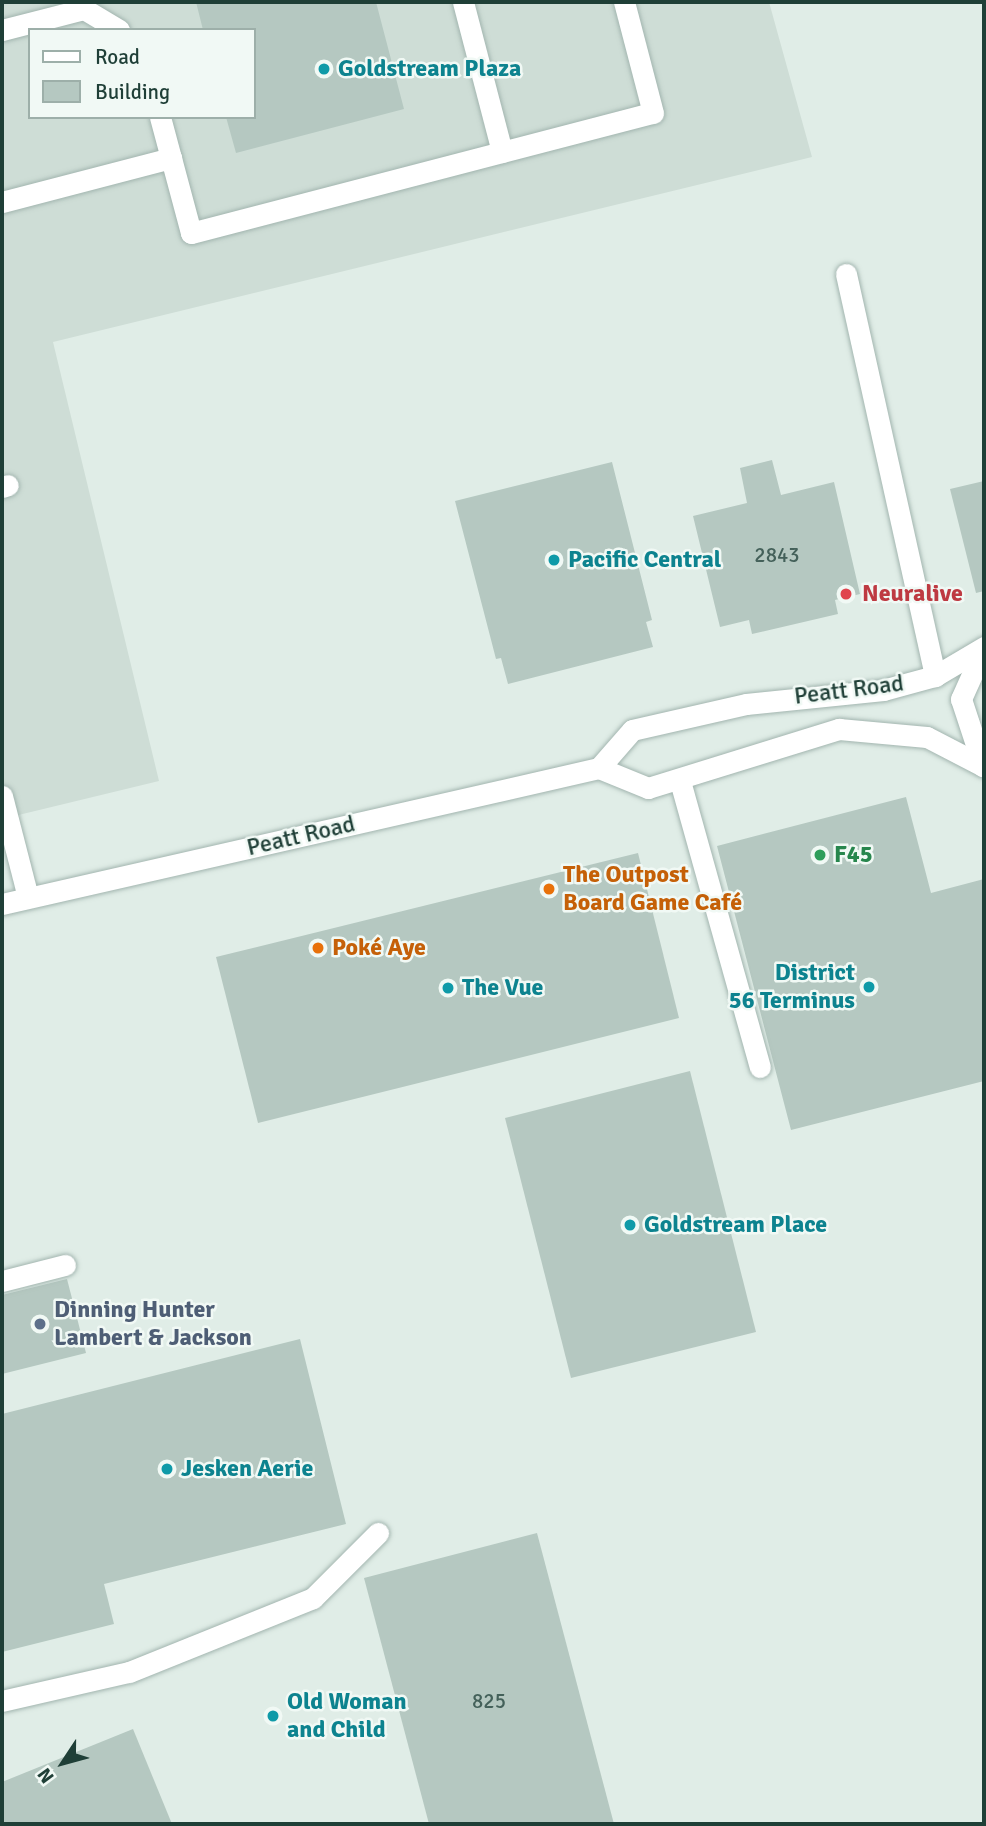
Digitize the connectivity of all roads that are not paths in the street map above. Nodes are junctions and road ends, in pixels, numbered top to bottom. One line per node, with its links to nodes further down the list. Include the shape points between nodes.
1 (463, 2): 6 (street)
2 (624, 2): 6 (street, via 653,113)
3 (116, 28): 4 (street, via 84,9)
4 (2, 30)
5 (161, 119): 7 (street)
6 (502, 152): 7 (street, via 191,233)
7 (171, 158): 8 (street)
8 (2, 202)
9 (846, 274): 11 (street)
10 (984, 648): 11 (street, Peatt Road); 12 (street, Peatt Road, via 961,699)
11 (935, 676): 13 (street, Peatt Road, via 883,690 746,704 632,730)
12 (984, 767): 14 (street, Peatt Road, via 927,737 839,729)
13 (599, 768): 14 (street, Peatt Road, via 648,788); 16 (street, Peatt Road)
14 (680, 781): 18 (street)
15 (2, 796): 16 (street)
16 (28, 897): 17 (street, Peatt Road)
17 (2, 904)
18 (760, 1067)
19 (65, 1265): 20 (street)
20 (2, 1281)
21 (378, 1533): 22 (street, via 313,1598 129,1672)
22 (2, 1701)

